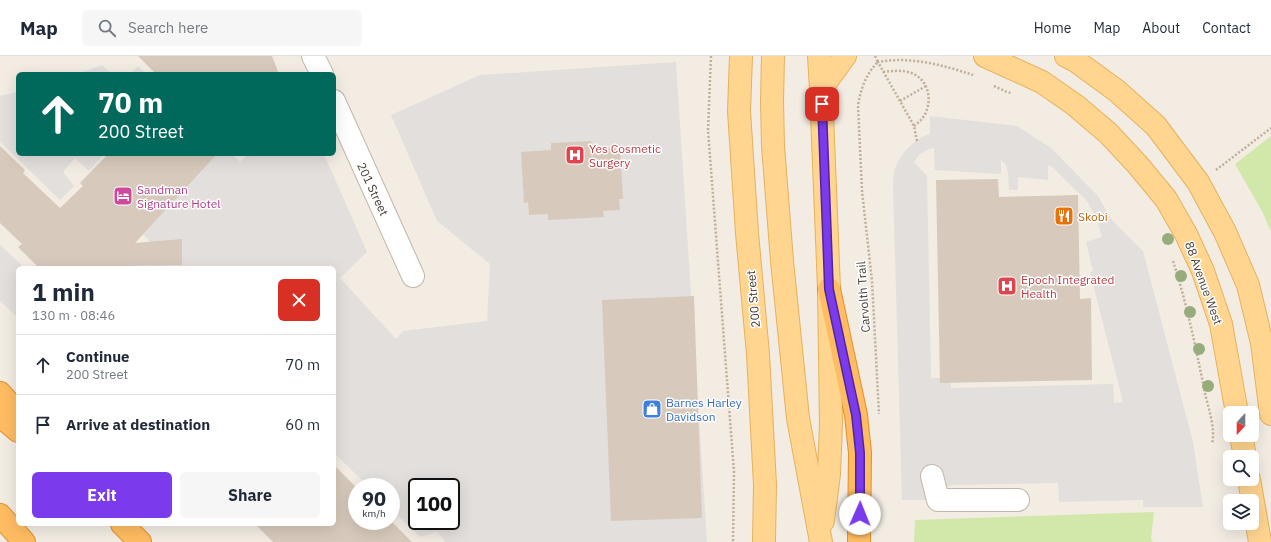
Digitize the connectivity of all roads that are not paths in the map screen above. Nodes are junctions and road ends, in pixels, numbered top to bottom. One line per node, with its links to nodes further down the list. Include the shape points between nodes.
1 (313, 56): 8 (street)
2 (741, 56): 27 (main road, 200 Street, via 739,111 758,354 765,485)
3 (773, 56): 28 (main road, via 773,146 782,261 798,418)
4 (818, 56): 9 (main road)
5 (845, 56): 9 (main road)
6 (985, 56): 14 (main road, 88 Avenue West, via 1042,82 1075,105 1108,133 1166,199 1203,271 1221,324)
7 (1066, 56): 16 (main road, via 1117,91 1156,126 1198,182 1225,232 1248,285 1262,343)
8 (321, 72)
9 (821, 89): 12 (main road)
10 (336, 105): 11 (street, 201 Street)
11 (413, 276)
12 (829, 289): 28 (main road, via 832,424); 29 (highway, via 856,415 860,453)
13 (0, 393): 15 (highway)
14 (1236, 406)
15 (16, 411)
16 (1271, 414)
17 (0, 416): 18 (highway)
18 (16, 429)
19 (932, 476): 21 (street, via 938,500)
20 (1250, 486): 30 (main road)
21 (1018, 500)
22 (0, 515): 25 (highway)
23 (0, 522): 25 (highway)
24 (124, 526): 26 (highway)
25 (23, 542)
26 (140, 542)
27 (764, 542)
28 (821, 542)
29 (859, 542)
30 (1260, 542)

